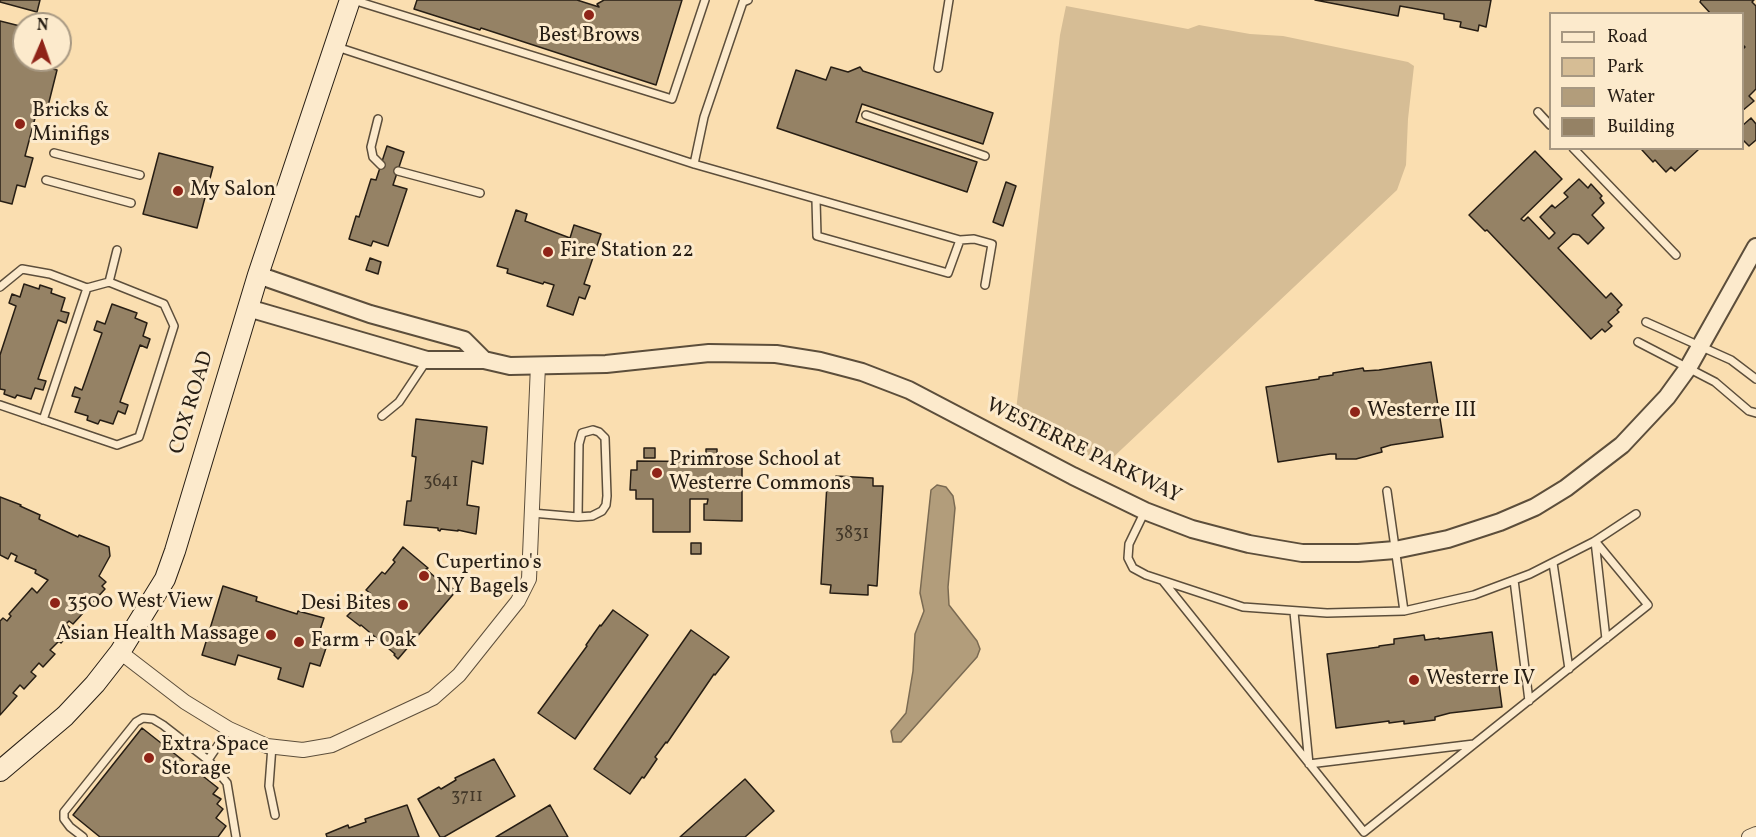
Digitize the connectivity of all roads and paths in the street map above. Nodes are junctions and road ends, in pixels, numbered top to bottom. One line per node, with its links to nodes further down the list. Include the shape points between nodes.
1 (351, 0): 2 (lane, via 672,99); 5 (main road, COX ROAD)
2 (705, 0)
3 (748, 0): 14 (lane, via 744,2 704,117)
4 (949, 0): 6 (lane)
5 (335, 46): 14 (lane); 26 (main road, COX ROAD)
6 (939, 68)
7 (1538, 111): 10 (lane)
8 (866, 115): 13 (lane)
9 (378, 118): 15 (lane, via 371,147 373,157)
10 (1549, 123)
11 (1575, 150): 25 (lane)
12 (54, 153): 17 (lane)
13 (985, 156)
14 (694, 164): 20 (lane)
15 (381, 165)
16 (398, 171): 19 (lane)
17 (140, 174)
18 (46, 180): 21 (lane)
19 (480, 194)
20 (816, 200): 22 (lane); 22 (lane, via 817,236 948,273)
21 (131, 203)
22 (960, 240): 28 (lane, via 992,244)
23 (1756, 247): 34 (street, WESTERRE PARKWAY)
24 (117, 250): 27 (lane)
25 (1676, 255)
26 (258, 275): 31 (main road, COX ROAD); 36 (street, via 370,314 464,340)
27 (109, 282): 30 (lane); 43 (lane, via 164,304 174,326 139,436 117,445)
28 (985, 285)
29 (0, 286): 30 (lane, via 22,269 50,274)
30 (87, 288): 43 (lane)
31 (248, 308): 35 (street, WESTERRE PARKWAY); 57 (main road, COX ROAD, via 165,579)
32 (1646, 322): 34 (lane)
33 (1638, 342): 38 (lane)
34 (1700, 346): 38 (street, WESTERRE PARKWAY); 39 (lane, via 1731,360)
35 (428, 360): 36 (street, WESTERRE PARKWAY); 42 (lane, via 399,402)
36 (484, 360): 37 (street, WESTERRE PARKWAY, via 510,366)
37 (538, 366): 45 (street, WESTERRE PARKWAY, via 606,364 709,353 776,354 820,361 909,390); 46 (street)
38 (1689, 368): 41 (lane, via 1715,382 1749,411); 50 (street, WESTERRE PARKWAY, via 1622,445 1566,488 1500,522 1448,539)
39 (1756, 379)
40 (0, 405): 43 (lane)
41 (1756, 412)
42 (382, 416)
43 (43, 420)
44 (1387, 492): 50 (lane)
45 (1145, 511): 50 (street, WESTERRE PARKWAY, via 1192,529 1302,553); 53 (lane, via 1128,558 1133,568)
46 (532, 513): 48 (lane); 62 (street, via 531,566 526,587 459,675 433,698 332,744 303,750)
47 (1636, 514): 49 (lane)
48 (578, 517): 48 (lane, via 597,514 606,506 605,438 592,430 582,433 579,444)
49 (1595, 541): 51 (lane); 56 (lane); 56 (lane, via 1648,605)
50 (1395, 550): 54 (lane)
51 (1553, 562): 52 (lane); 58 (lane)
52 (1514, 580): 54 (lane, via 1474,596); 59 (lane)
53 (1163, 581): 55 (lane, via 1243,607); 64 (lane)
54 (1404, 611): 55 (lane)
55 (1294, 612): 64 (lane)
56 (1606, 639): 58 (lane)
57 (120, 652): 60 (street); 65 (main road, COX ROAD, via 65,716)
58 (1569, 669): 59 (lane)
59 (1529, 701): 61 (lane)
60 (228, 729): 62 (street); 63 (lane)
61 (1475, 744): 64 (lane); 64 (lane, via 1364,832)
62 (272, 746): 66 (lane, via 269,786)
63 (208, 760): 68 (lane, via 153,719 136,722 64,812 70,827); 69 (lane, via 227,783)
64 (1309, 764)
65 (0, 771)
66 (275, 815)
67 (1756, 834): 70 (street)
68 (83, 837)
69 (236, 837)
70 (1749, 837)

